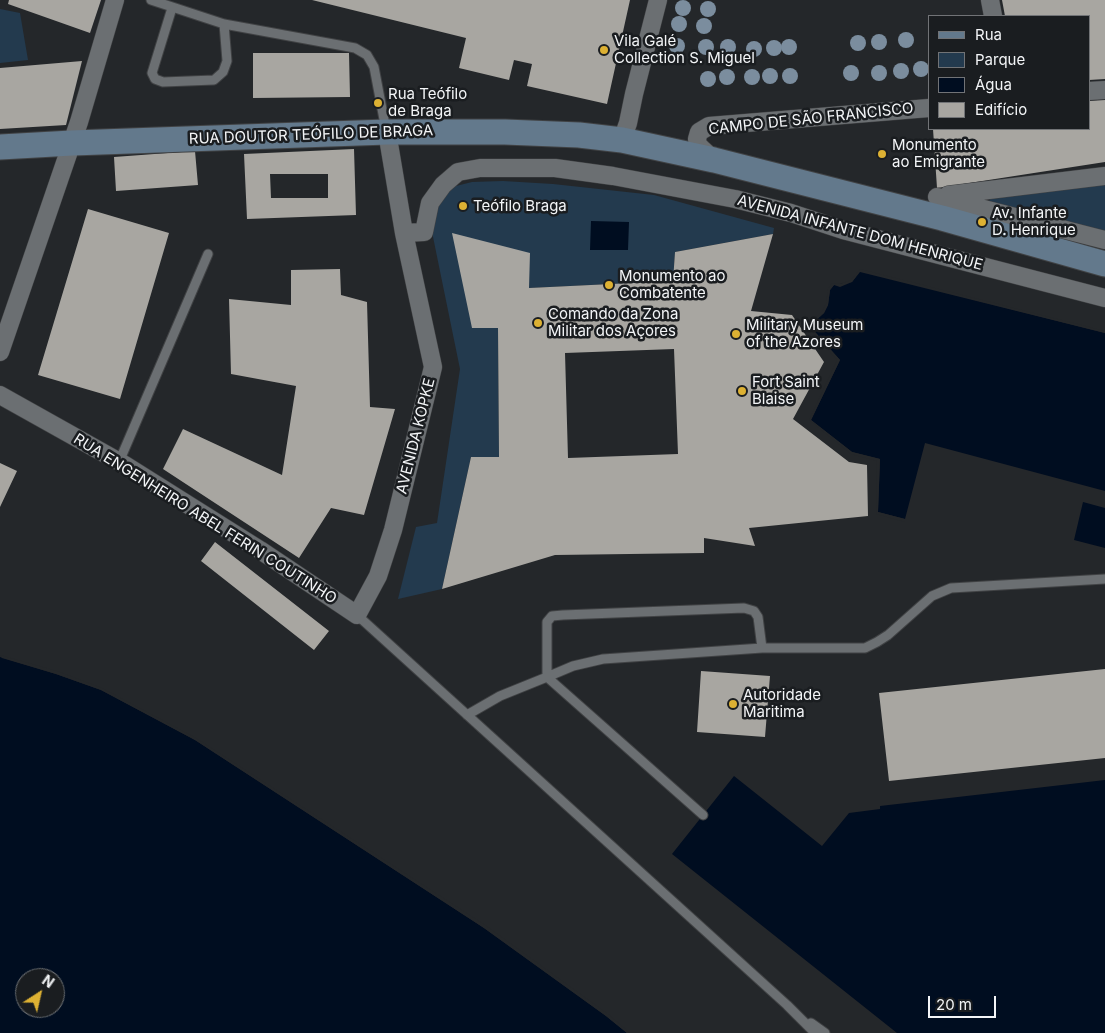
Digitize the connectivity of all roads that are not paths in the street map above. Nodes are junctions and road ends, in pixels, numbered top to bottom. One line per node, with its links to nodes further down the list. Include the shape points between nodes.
1 (115, 0): 13 (street)
2 (151, 0): 5 (lane)
3 (658, 0): 12 (street)
4 (990, 0): 6 (street)
5 (172, 8): 7 (lane); 7 (lane, via 152,73 155,79 163,82 214,80 223,72 227,61)
6 (993, 15)
7 (224, 24): 11 (lane, via 355,48 367,55 374,67)
8 (1105, 90): 9 (street)
9 (1090, 91)
10 (928, 108): 15 (street, CAMPO DE SÃO FRANCISCO, via 710,126 699,132 698,145)
11 (387, 132): 12 (main road, RUA DOUTOR TEÓFILO DE BRAGA, via 505,132); 13 (main road, RUA DOUTOR TEÓFILO DE BRAGA); 17 (street, AVENIDA KOPKE)
12 (622, 140): 15 (main road)
13 (72, 143): 14 (main road, RUA DOUTOR TEÓFILO DE BRAGA); 22 (street)
14 (0, 147)
15 (714, 160): 20 (main road)
16 (1105, 176): 18 (street, via 937,197)
17 (404, 233): 21 (street, AVENIDA INFANTE DOM HENRIQUE, via 424,232 430,203 458,172 480,168 555,168 735,199); 26 (street, AVENIDA KOPKE, via 433,367 393,530 378,576)
18 (1105, 240)
19 (208, 254): 24 (lane)
20 (1105, 264)
21 (1105, 298)
22 (0, 352)
23 (0, 395): 24 (street, RUA ENGENHEIRO ABEL FERIN COUTINHO)
24 (119, 462): 26 (street, RUA ENGENHEIRO ABEL FERIN COUTINHO)
25 (1105, 579): 27 (lane, via 952,588 932,596 888,635 865,648)
26 (357, 615): 29 (lane)
27 (762, 648): 28 (lane, via 603,659 573,666); 28 (lane, via 758,617 754,611 744,608 552,616 547,622)
28 (547, 677): 29 (lane, via 500,696); 30 (lane)
29 (467, 715): 31 (lane)
30 (703, 815)
31 (786, 1005): 32 (lane); 33 (lane)
32 (815, 1033)
33 (825, 1033)

